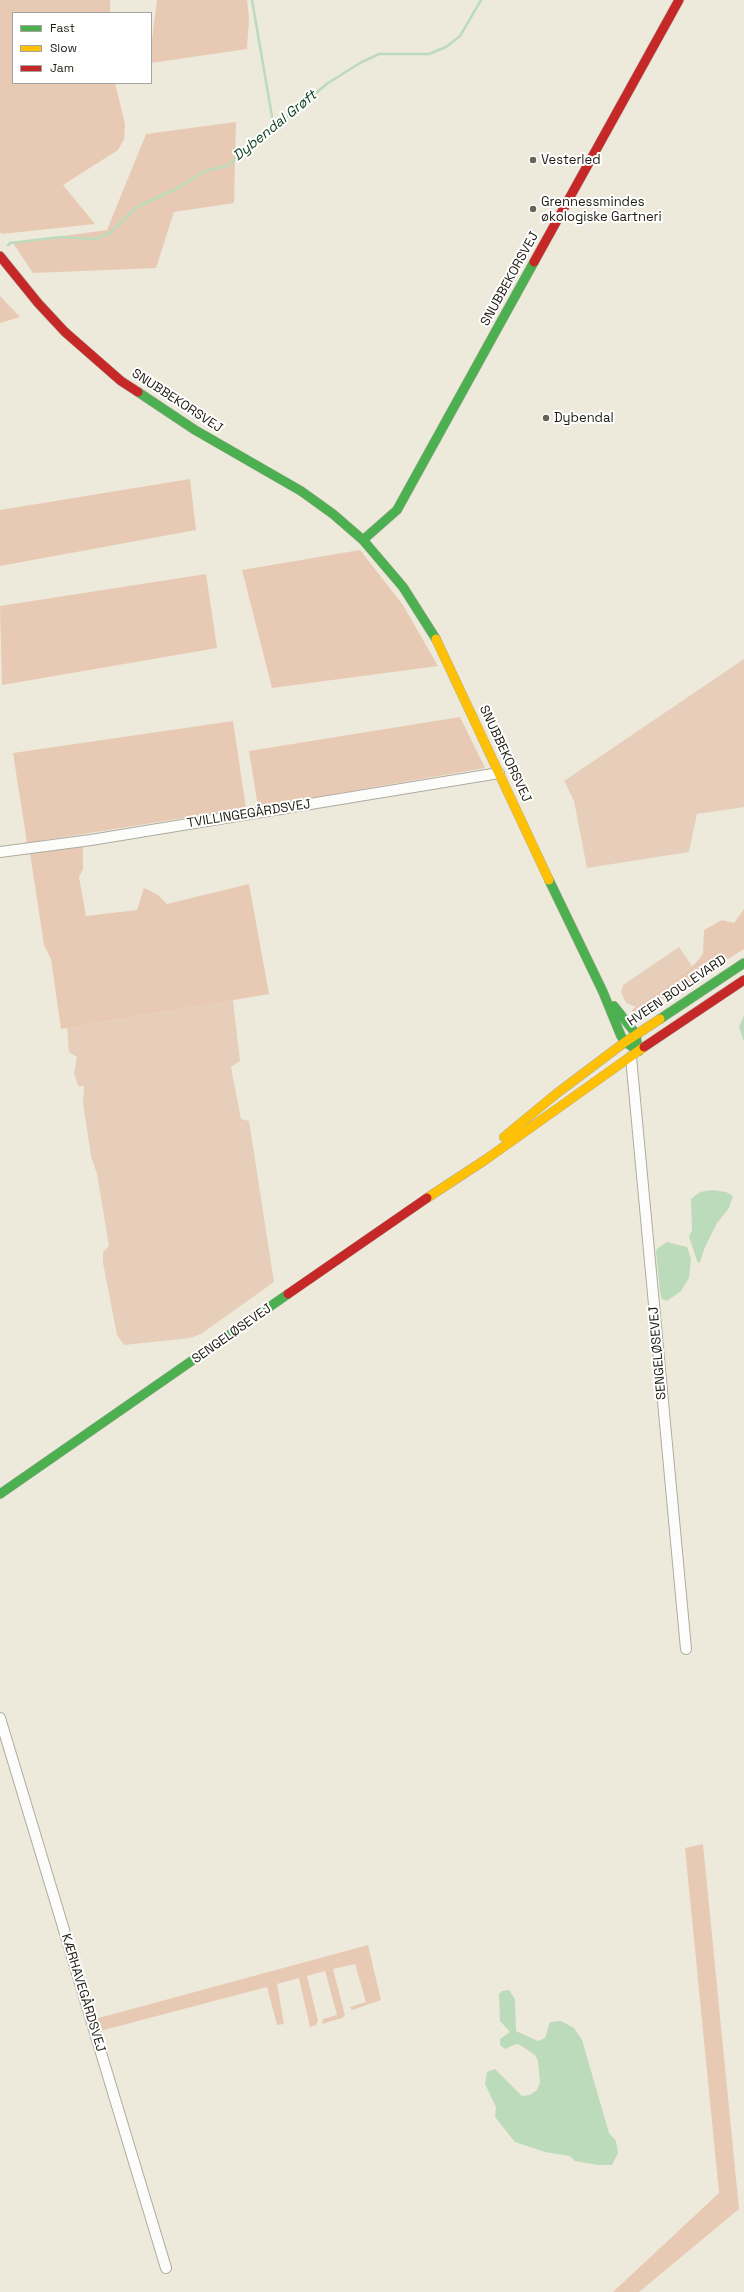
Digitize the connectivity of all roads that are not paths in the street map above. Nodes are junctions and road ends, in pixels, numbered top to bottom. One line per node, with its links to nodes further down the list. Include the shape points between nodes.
1 (679, 0): 3 (street, SNUBBEKORSVEJ, via 397,510)
2 (0, 256): 3 (street, SNUBBEKORSVEJ, via 65,332 121,381 195,430 301,491)
3 (363, 540): 4 (street, SNUBBEKORSVEJ, via 403,587 427,622)
4 (499, 773): 5 (street, TVILLINGEGÅRDSVEJ, via 46,847); 8 (street, SNUBBEKORSVEJ)
5 (0, 852)
6 (744, 962): 9 (street, HVEEN BOULEVARD)
7 (744, 980): 11 (street, HVEEN BOULEVARD)
8 (603, 992): 9 (street, SNUBBEKORSVEJ); 10 (street, SNUBBEKORSVEJ)
9 (636, 1034): 10 (street, HVEEN BOULEVARD); 11 (street, SNUBBEKORSVEJ)
10 (625, 1042): 11 (street); 12 (street, SENGELØSEVEJ, via 556,1094)
11 (635, 1054): 12 (street, SENGELØSEVEJ); 14 (street, SENGELØSEVEJ)
12 (463, 1173): 13 (street, SENGELØSEVEJ)
13 (0, 1494)
14 (686, 1649)
15 (0, 1718): 16 (street, KÆRHAVEGÅRDSVEJ)
16 (166, 2268)

